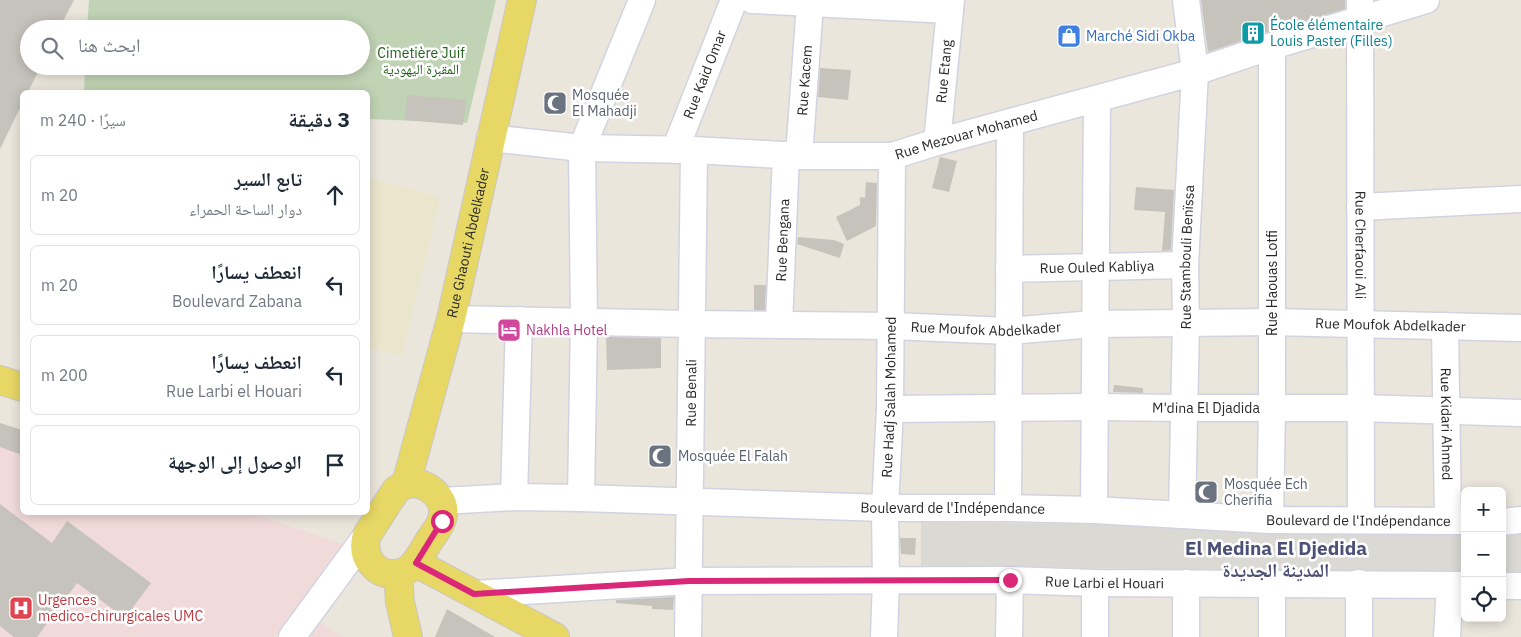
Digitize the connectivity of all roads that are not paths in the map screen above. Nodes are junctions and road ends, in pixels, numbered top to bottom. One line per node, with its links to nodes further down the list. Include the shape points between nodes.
1 (522, 0): 14 (main road, Rue Ghaouti Abdelkader)
2 (642, 0): 16 (street)
3 (734, 0): 17 (street, Rue Kaid Omar)
4 (752, 0): 7 (street)
5 (1186, 0): 11 (street, Rue Stambouli Benïssa)
6 (1426, 0): 9 (street, Rue Mezouar Mohamed)
7 (810, 4): 8 (street); 18 (street, Rue Kacem)
8 (951, 5): 15 (street, Rue Etang)
9 (1360, 10): 10 (street, Rue Mezouar Mohamed); 21 (street, Rue Cherfaoui Ali)
10 (1272, 46): 11 (street, Rue Mezouar Mohamed); 28 (street, Rue Haouas Lotfi)
11 (1196, 72): 12 (street, Rue Mezouar Mohamed); 22 (street, Rue Stambouli Benïssa)
12 (1097, 99): 13 (street, Rue Mezouar Mohamed); 23 (street)
13 (1010, 123): 15 (street, Rue Mezouar Mohamed); 24 (street)
14 (490, 138): 16 (street, Rue Mezouar Mohamed); 25 (main road, Rue Ghaouti Abdelkader)
15 (938, 142): 19 (street, Rue Mezouar Mohamed)
16 (582, 148): 17 (street, Rue Mezouar Mohamed); 27 (street)
17 (684, 150): 18 (street, Rue Mezouar Mohamed); 30 (street, Rue Benali)
18 (792, 156): 19 (street, Rue Mezouar Mohamed); 33 (street, Rue Bengana)
19 (892, 156): 34 (street, Rue Hadj Salah Mohamed)
20 (1521, 199): 21 (street)
21 (1360, 207): 32 (street, Rue Cherfaoui Ali)
22 (1184, 265): 23 (street, Rue Ouled Kabliya); 29 (street, Rue Stambouli Benïssa)
23 (1095, 268): 24 (street, Rue Ouled Kabliya); 31 (street)
24 (1009, 269): 37 (street)
25 (451, 319): 26 (street, Rue Moufok Abdelkader); 48 (main road, Rue Ghaouti Abdelkader)
26 (519, 320): 27 (street, Rue Moufok Abdelkader); 49 (street)
27 (584, 322): 30 (street, Rue Moufok Abdelkader); 50 (street)
28 (1272, 322): 29 (street, Rue Moufok Abdelkader); 32 (street, Rue Moufok Abdelkader); 43 (street, Rue Haouas Lotfi)
29 (1186, 323): 31 (street, Rue Moufok Abdelkader); 42 (street, Rue Stambouli Benïssa)
30 (690, 324): 33 (street, Rue Moufok Abdelkader); 52 (street, Rue Benali)
31 (1094, 324): 37 (street, Rue Moufok Abdelkader); 40 (street)
32 (1360, 324): 35 (street, Rue Moufok Abdelkader); 44 (street, Rue Cherfaoui Ali)
33 (779, 325): 34 (street, Rue Moufok Abdelkader)
34 (892, 326): 37 (street, Rue Moufok Abdelkader); 45 (street, Rue Hadj Salah Mohamed)
35 (1445, 326): 36 (street, Rue Moufok Abdelkader); 46 (street, Rue Kidari Ahmed)
36 (1521, 328)
37 (1008, 331): 41 (street)
38 (0, 380): 39 (main road)
39 (20, 386)
40 (1095, 407): 41 (street, M'dina El Djadida); 42 (street, M'dina El Djadida); 56 (street)
41 (1009, 408): 45 (street, M'dina El Djadida); 55 (street)
42 (1185, 408): 43 (street, M'dina El Djadida); 57 (street, Rue Stambouli Benïssa)
43 (1272, 408): 44 (street, M'dina El Djadida); 58 (street, Rue Haouas Lotfi)
44 (1360, 408): 46 (street, M'dina El Djadida); 59 (street, Rue Cherfaoui Ali)
45 (890, 409): 54 (street, Rue Hadj Salah Mohamed)
46 (1445, 411): 47 (street, M'dina El Djadida); 61 (street, Rue Kidari Ahmed)
47 (1521, 413)
48 (406, 484): 51 (main road, via 426,485); 53 (main road)
49 (514, 497): 50 (street, Boulevard de l'Indépendance); 51 (street, Boulevard de l'Indépendance)
50 (581, 498): 52 (street, Boulevard de l'Indépendance)
51 (441, 501): 64 (main road, via 442,521)
52 (691, 501): 54 (street, Boulevard de l'Indépendance); 66 (street, Rue Benali)
53 (376, 505): 63 (main road)
54 (884, 508): 55 (street, Boulevard de l'Indépendance); 67 (street, Rue Hadj Salah Mohamed)
55 (1008, 508): 56 (street, Boulevard de l'Indépendance)
56 (1094, 510): 57 (street, Boulevard de l'Indépendance)
57 (1182, 515): 58 (street, Boulevard de l'Indépendance)
58 (1270, 520): 59 (street, Boulevard de l'Indépendance)
59 (1361, 520): 61 (street, Boulevard de l'Indépendance)
60 (1521, 520): 62 (street)
61 (1456, 521)
62 (1506, 522)
63 (367, 535): 64 (main road, via 366,554 378,570 388,574); 77 (street)
64 (407, 569): 75 (main road); 78 (main road, via 400,602)
65 (1010, 580): 67 (street, Rue Larbi el Houari); 68 (street, Rue Larbi el Houari); 81 (street)
66 (689, 581): 67 (street, Rue Larbi el Houari); 75 (street, Rue Larbi el Houari); 79 (street, Rue Benali)
67 (886, 581): 80 (street, Rue Hadj Salah Mohamed)
68 (1096, 583): 69 (street, Rue Larbi el Houari); 82 (street)
69 (1186, 583): 71 (street, Rue Larbi el Houari); 83 (street)
70 (1359, 583): 71 (street, Rue Larbi el Houari); 72 (street, Rue Larbi el Houari); 85 (street)
71 (1272, 584): 84 (street)
72 (1457, 585): 86 (street)
73 (1506, 586): 74 (street)
74 (1521, 586)
75 (474, 594): 76 (main road)
76 (552, 636)
77 (292, 637)
78 (408, 637)
79 (688, 637)
80 (884, 637)
81 (1009, 637)
82 (1095, 637)
83 (1186, 637)
84 (1272, 637)
85 (1359, 637)
86 (1447, 637)

